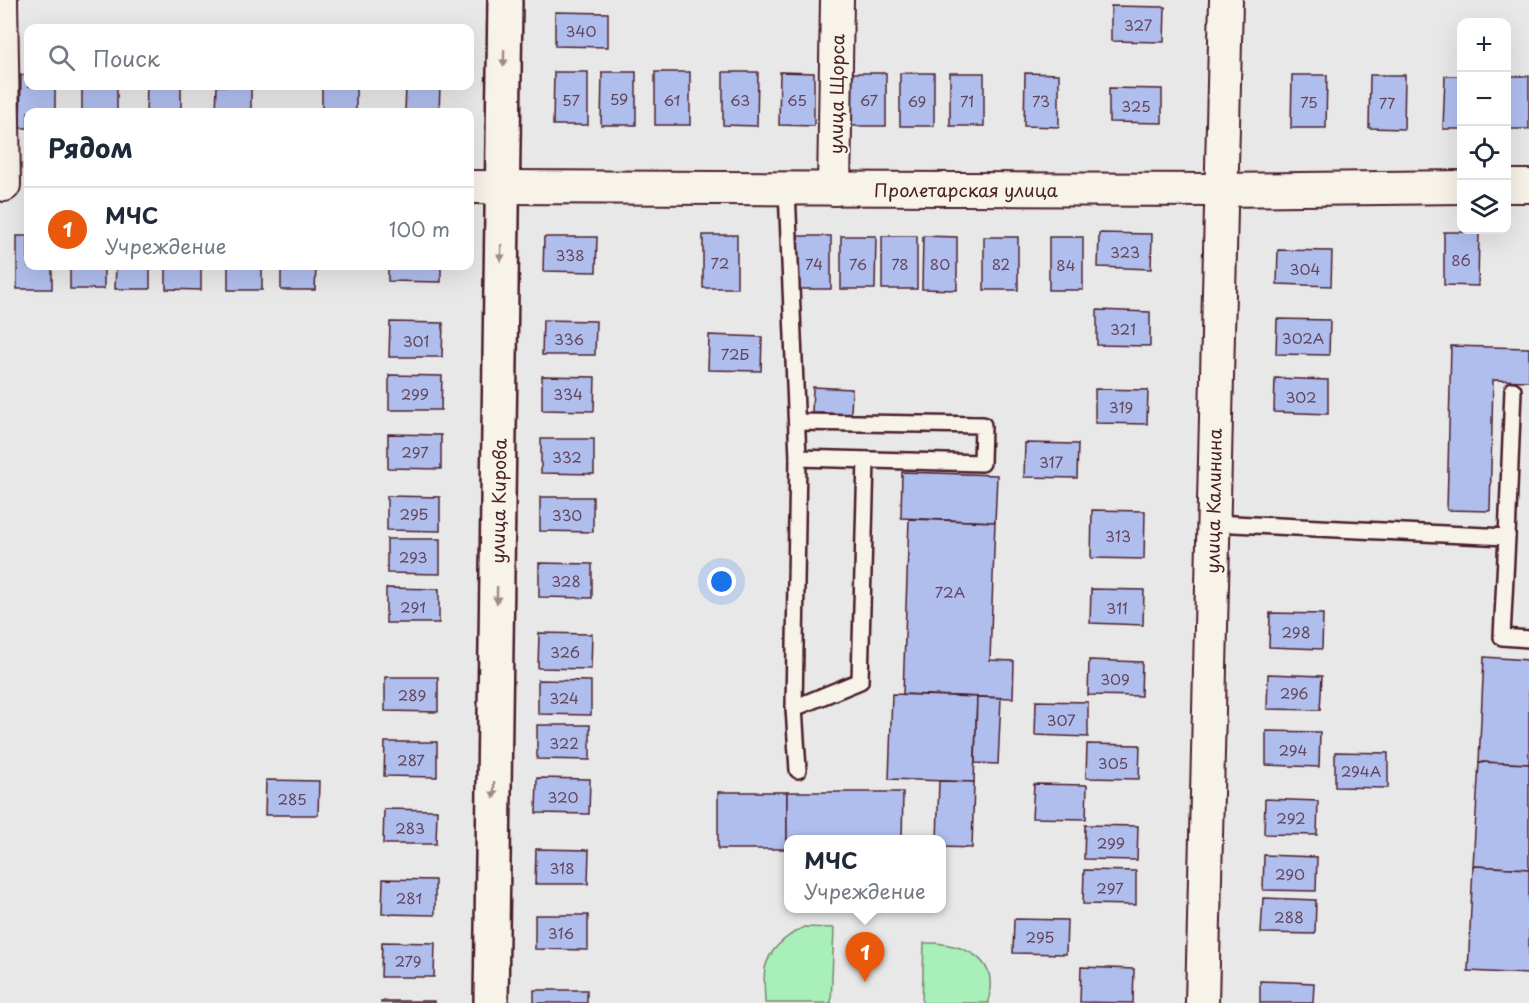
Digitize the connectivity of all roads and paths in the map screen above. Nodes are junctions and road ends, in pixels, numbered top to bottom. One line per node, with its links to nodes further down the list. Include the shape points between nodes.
1 (1, 0): 5 (street)
2 (505, 0): 9 (street, улица Кирова, one-way to 9)
3 (837, 0): 12 (street, улица Щорса)
4 (1226, 0): 13 (street, улица Калинина)
5 (11, 185)
6 (1511, 186): 7 (street)
7 (1529, 186)
8 (474, 187): 9 (street, Пролетарская улица)
9 (502, 187): 11 (street, Пролетарская улица); 23 (street, улица Кирова, one-way to 23)
10 (1457, 187): 13 (street, Пролетарская улица)
11 (787, 189): 12 (street, Пролетарская улица); 15 (lane)
12 (834, 189): 13 (street, Пролетарская улица)
13 (1221, 190): 18 (street, улица Калинина)
14 (1513, 390): 19 (lane)
15 (797, 422): 16 (lane); 17 (lane, via 983,425 982,463)
16 (798, 458): 17 (lane); 21 (lane)
17 (866, 460): 21 (lane, via 860,681)
18 (1213, 523): 19 (lane); 24 (street, улица Калинина)
19 (1507, 537): 20 (lane, via 1502,637)
20 (1529, 639)
21 (794, 708): 22 (lane)
22 (798, 770)
23 (491, 1003)
24 (1202, 1003)

